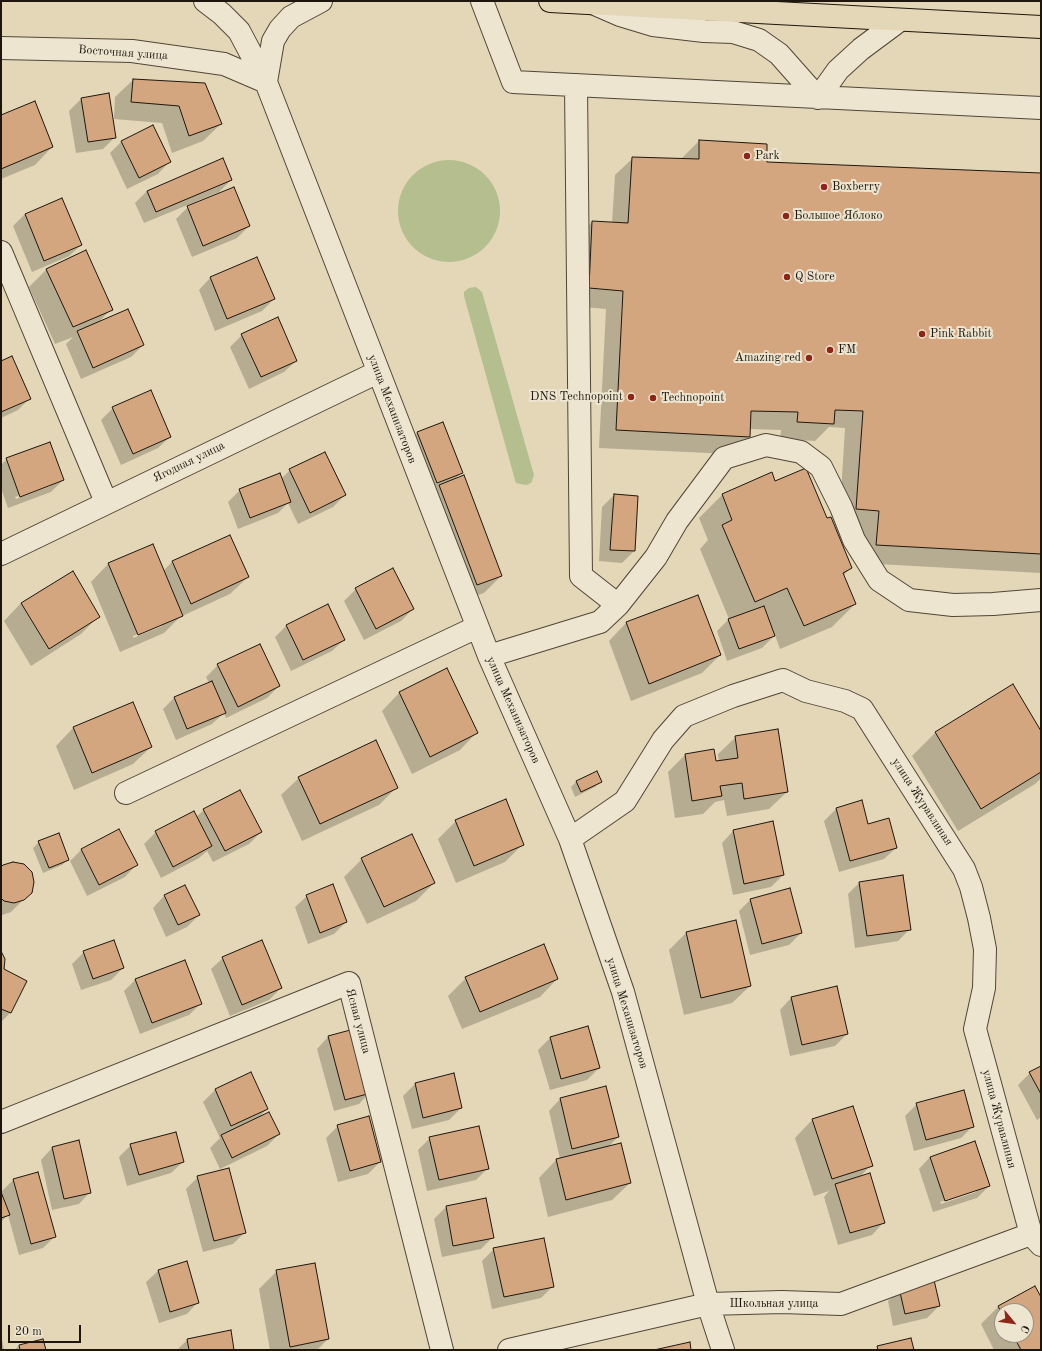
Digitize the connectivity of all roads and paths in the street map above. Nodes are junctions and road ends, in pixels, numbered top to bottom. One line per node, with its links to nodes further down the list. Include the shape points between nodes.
1 (205, 1): 9 (street, улица Механизаторов, via 239,31)
2 (321, 1): 9 (street, via 291,17 280,28 273,41)
3 (482, 1): 10 (street, via 513,82)
4 (550, 1): 5 (main road)
5 (593, 3): 6 (main road); 11 (street, via 653,25 733,32 759,40 779,54)
6 (900, 20): 7 (main road); 11 (street, via 838,70)
7 (1041, 27)
8 (1, 48): 9 (street, Восточная улица, via 132,51 224,64)
9 (266, 82): 14 (street, улица Механизаторов)
10 (576, 85): 11 (street); 18 (street, via 581,576)
11 (818, 98): 12 (street)
12 (1041, 108)
13 (1, 252): 15 (street)
14 (378, 372): 15 (street, Ягодная улица); 19 (street, улица Механизаторов)
15 (106, 502): 16 (street, Ягодная улица)
16 (1, 554)
17 (1041, 600): 18 (street, via 953,605 909,600 879,580 854,540 821,467 801,452 766,445 724,458 677,521 656,557)
18 (618, 605): 20 (street, via 600,622)
19 (477, 627): 20 (street, улица Механизаторов); 21 (street)
20 (489, 656): 22 (street, улица Механизаторов)
21 (126, 793)
22 (570, 839): 24 (street, улица Журавлиная, via 625,801 663,740 684,716 733,696 783,680 806,691 845,701 862,709 964,868 971,887 985,949 984,988 975,1029); 25 (street, улица Механизаторов, via 623,992)
23 (1, 1122): 26 (street, Ясная улица, via 349,983)
24 (1036, 1240): 25 (street, Школьная улица, via 841,1304)
25 (708, 1304): 27 (street, Школьная улица); 28 (street, улица Механизаторов)
26 (442, 1350)
27 (509, 1350)
28 (722, 1350)

